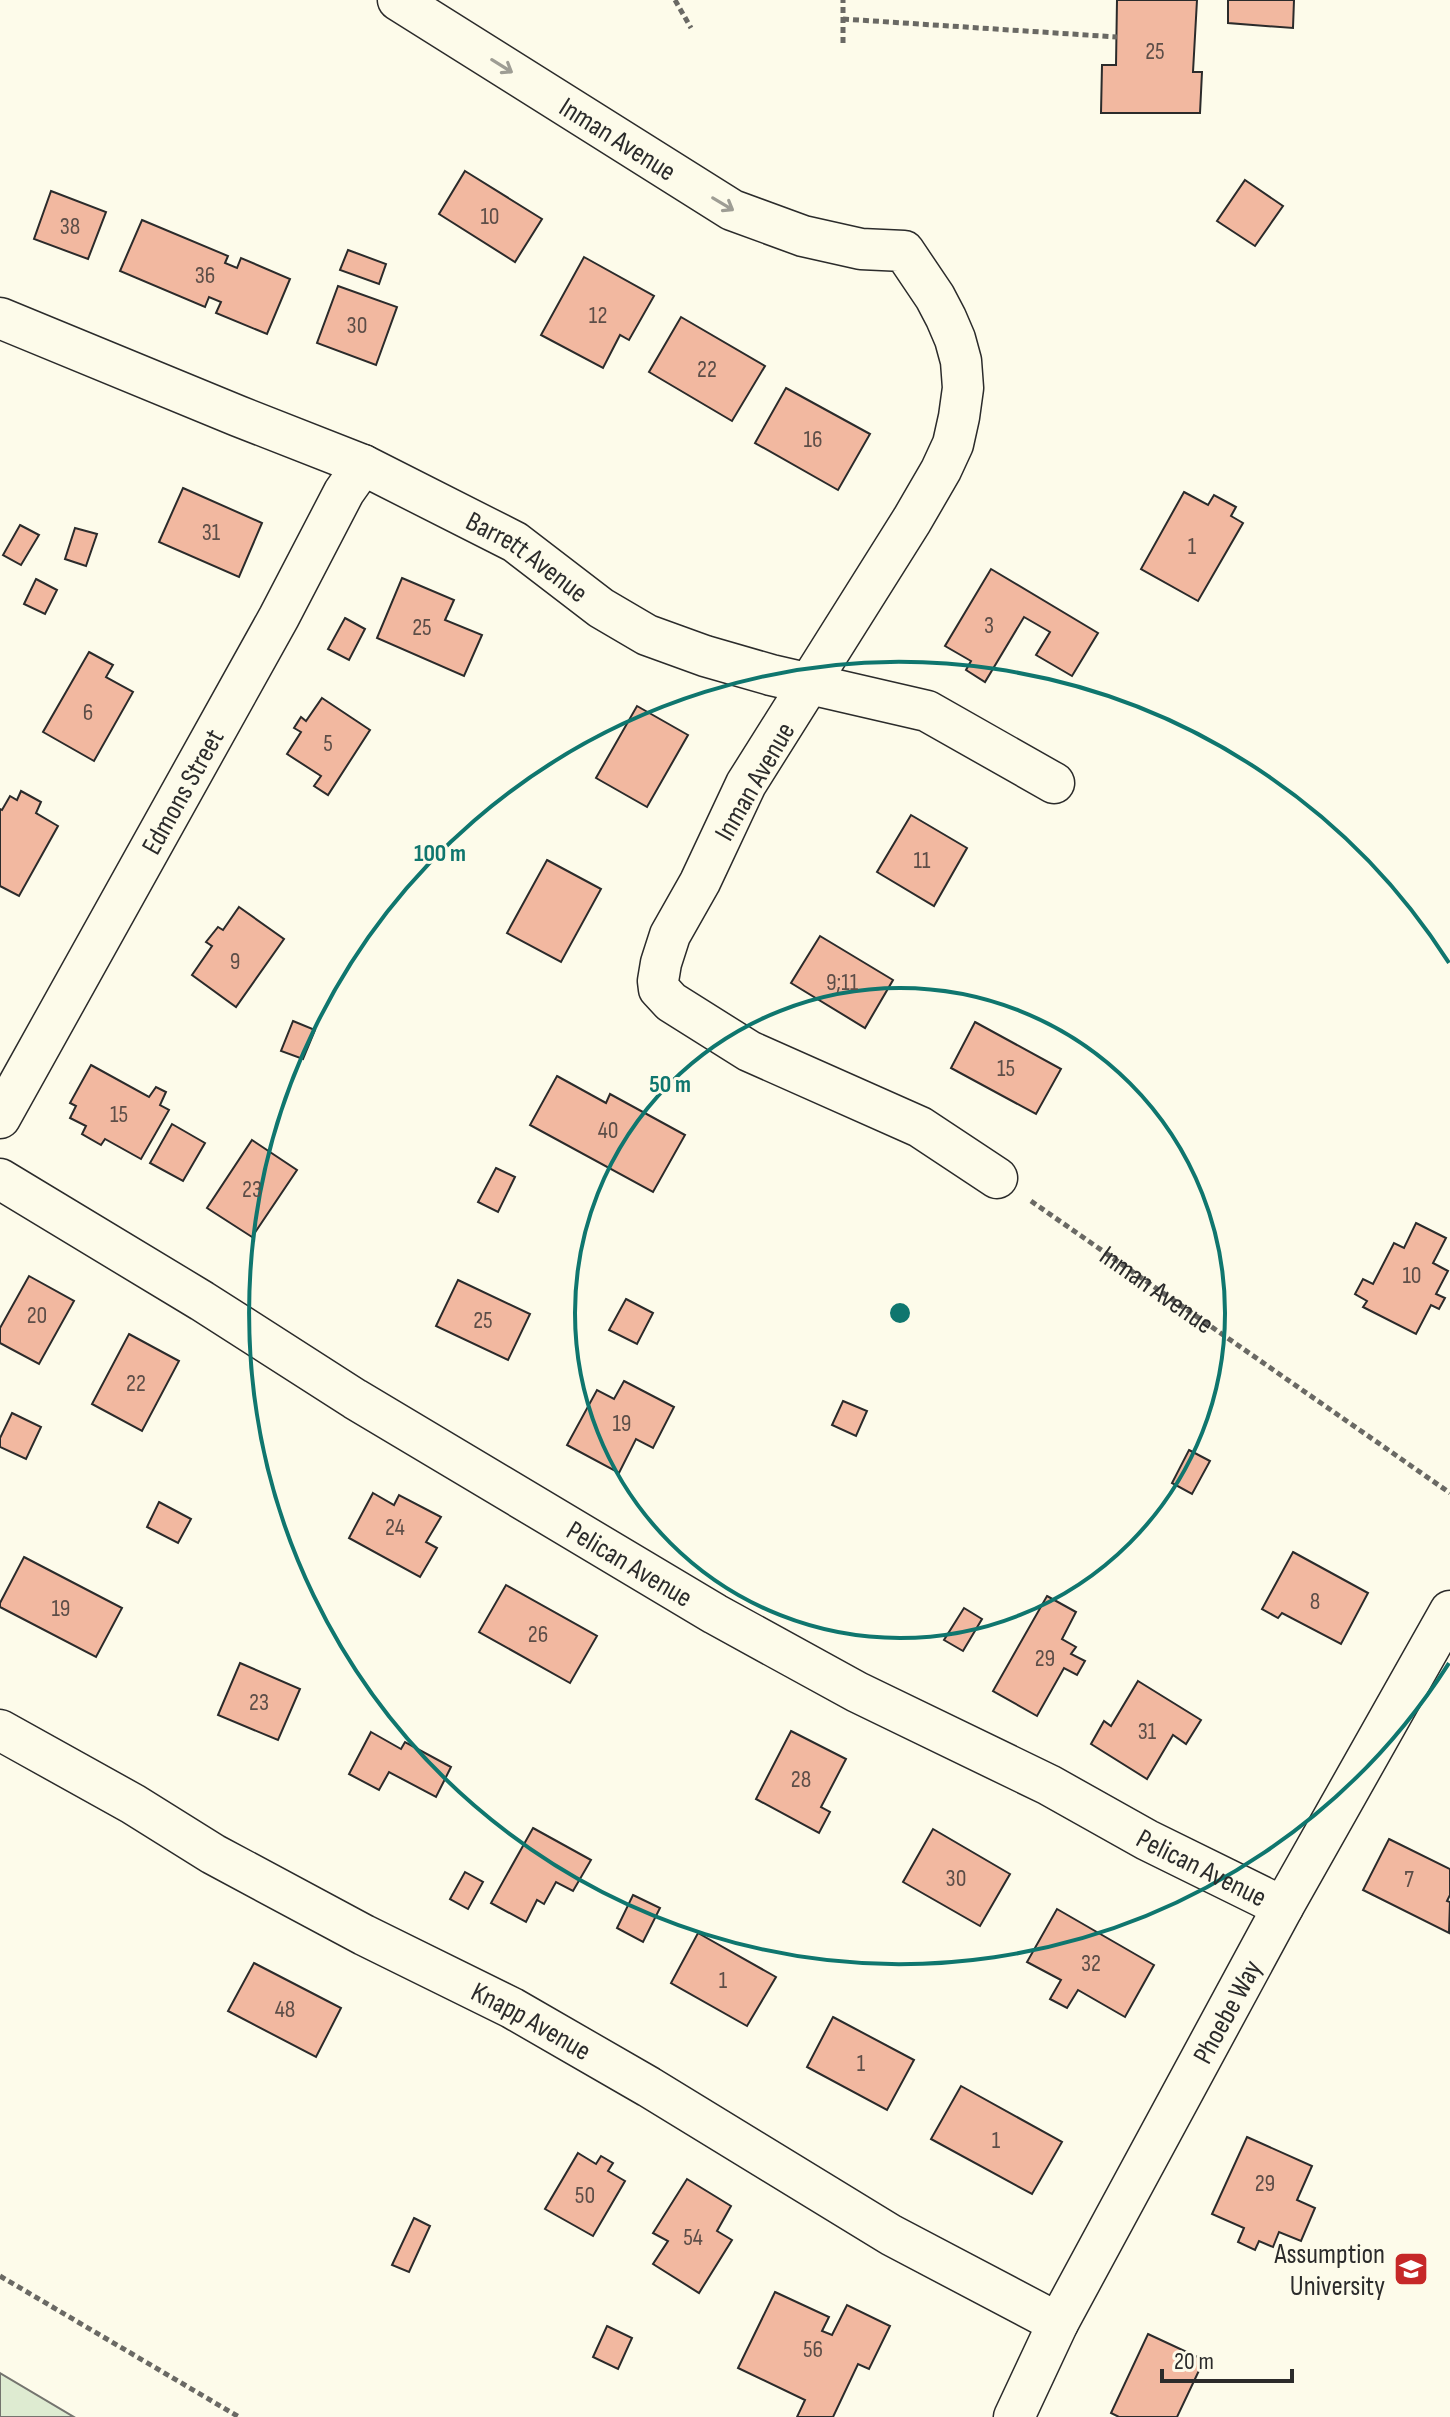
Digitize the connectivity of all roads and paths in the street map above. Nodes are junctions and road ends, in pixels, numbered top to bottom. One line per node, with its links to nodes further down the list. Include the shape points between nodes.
1 (398, 0): 10 (street, Inman Avenue, one-way to 10, via 732,210 803,236 861,249 904,251 935,297 961,361 963,388 953,444)
2 (675, 0): 5 (path)
3 (843, 0): 4 (path)
4 (843, 19): 6 (path); 7 (path)
5 (691, 28)
6 (1117, 37)
7 (843, 43)
8 (0, 318): 9 (street, Barrett Avenue)
9 (363, 465): 10 (street, Barrett Avenue, via 515,542 601,608 647,635); 12 (street, Edmons Street)
10 (810, 685): 11 (street, Barrett Avenue, via 927,711); 13 (street, Inman Avenue, via 746,784 670,935 659,989 666,999 749,1051 920,1127)
11 (1054, 783)
12 (0, 1118)
13 (997, 1178): 15 (path, Inman Avenue)
14 (0, 1179): 18 (street, Pelican Avenue, via 715,1614 857,1692)
15 (1450, 1493)
16 (1450, 1611): 18 (street, Phoebe Way)
17 (0, 1730): 20 (street, Knapp Avenue, via 213,1854 512,2008 891,2235)
18 (1283, 1907): 20 (street, Phoebe Way)
19 (0, 2276): 21 (path)
20 (1058, 2323): 22 (street, Phoebe Way)
21 (239, 2417)
22 (1014, 2417)

